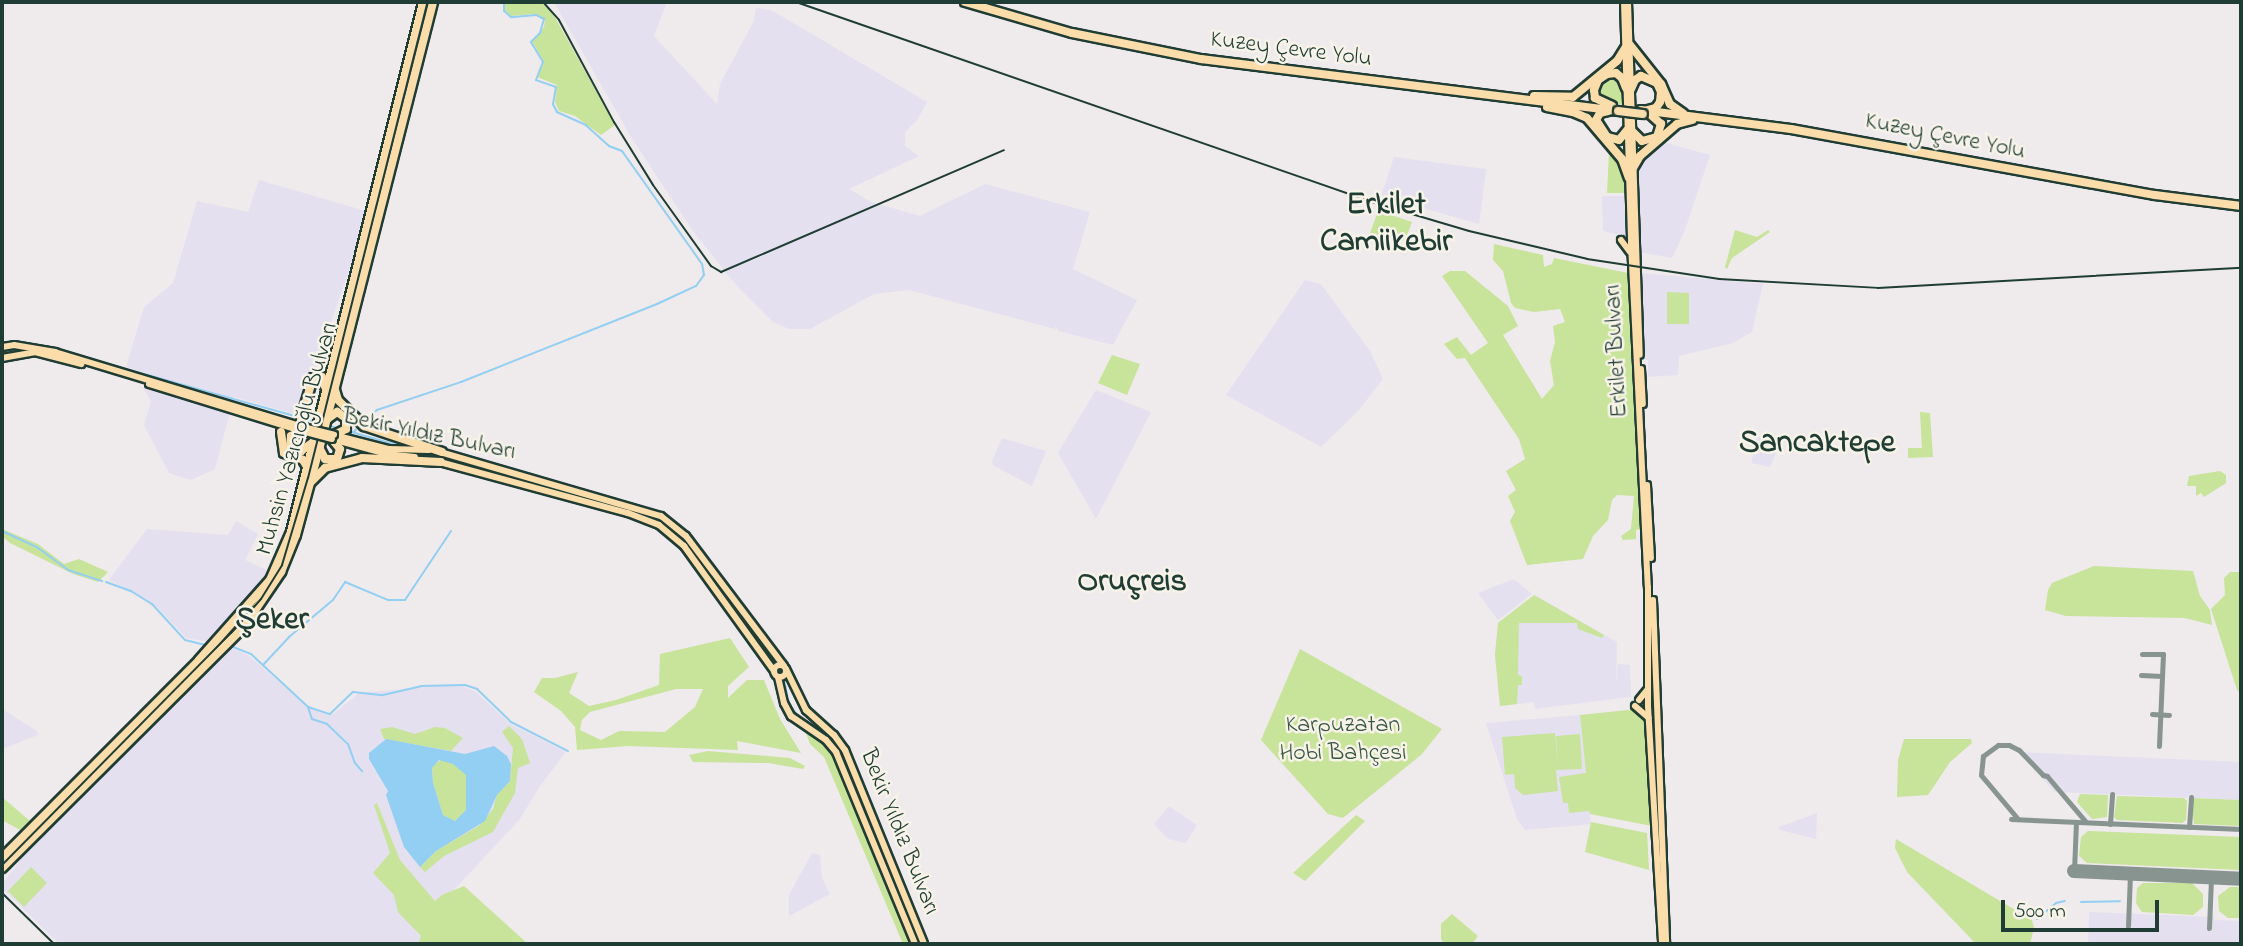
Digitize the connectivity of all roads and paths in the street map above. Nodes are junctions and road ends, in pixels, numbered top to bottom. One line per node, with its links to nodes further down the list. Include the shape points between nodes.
1 (423, 2): 19 (highway, Muhsin Yazıcıoğlu Bulvarı)
2 (433, 2): 19 (highway, Muhsin Yazıcıoğlu Bulvarı)
3 (965, 2): 9 (highway, Kuzey Çevre Yolu, via 1072,33 1176,55)
4 (976, 2): 8 (highway, Kuzey Çevre Yolu, via 1189,54)
5 (1626, 2): 6 (main road, Erkilet Bulvarı)
6 (1627, 47): 7 (main road, Erkilet Bulvarı); 8 (highway, via 1573,97); 12 (highway, via 1661,84 1672,107)
7 (1628, 89): 10 (highway, via 1616,74 1598,80 1595,98); 11 (highway, via 1644,76 1660,86 1658,105); 13 (main road, Erkilet Bulvarı)
8 (1534, 96): 10 (highway, Kuzey Çevre Yolu)
9 (1518, 98): 10 (highway, Kuzey Çevre Yolu); 15 (highway, via 1584,117 1622,159)
10 (1615, 108): 11 (highway, Kuzey Çevre Yolu, bridge); 13 (highway, via 1598,115 1600,128 1616,141)
11 (1645, 113): 12 (highway, Kuzey Çevre Yolu); 13 (highway, via 1661,124 1657,137 1642,141)
12 (1696, 119): 14 (highway, via 1677,124 1640,156); 16 (highway, Kuzey Çevre Yolu, via 2154,198)
13 (1630, 130): 14 (main road, Erkilet Bulvarı); 15 (main road, Erkilet Bulvarı)
14 (1633, 168): 33 (main road, Erkilet Bulvarı)
15 (1629, 178): 18 (main road, Erkilet Bulvarı)
16 (2241, 207)
17 (1621, 240): 18 (main road)
18 (1631, 254): 33 (main road, Erkilet Bulvarı)
19 (359, 273): 22 (highway, Muhsin Yazıcıoğlu Bulvarı); 23 (highway, Muhsin Yazıcıoğlu Bulvarı)
20 (2, 348): 25 (main road, Bekir Yıldız Bulvarı, via 14,345 55,352)
21 (2, 358): 25 (main road, Bekir Yıldız Bulvarı, via 22,352 43,353)
22 (335, 382): 24 (highway, Muhsin Yazıcıoğlu Bulvarı); 29 (highway, via 338,400 364,426)
23 (325, 389): 24 (highway, Muhsin Yazıcıoğlu Bulvarı); 26 (highway, via 321,377 313,378 301,419)
24 (322, 420): 27 (highway, via 337,412 346,418 346,429); 28 (highway, Muhsin Yazıcıoğlu Bulvarı, bridge)
25 (282, 426): 26 (main road, Bekir Yıldız Bulvarı); 30 (highway, via 284,453)
26 (303, 429): 27 (main road, Bekir Yıldız Bulvarı, bridge); 28 (highway, via 292,435 290,447 299,452)
27 (333, 437): 28 (highway, via 341,449 336,460 325,459); 29 (main road, Bekir Yıldız Bulvarı, via 389,449); 31 (main road, Bekir Yıldız Bulvarı, via 386,454)
28 (316, 444): 30 (highway, Muhsin Yazıcıoğlu Bulvarı); 32 (highway, Muhsin Yazıcıoğlu Bulvarı)
29 (442, 452): 34 (main road, Bekir Yıldız Bulvarı, via 666,519 686,536)
30 (307, 460): 41 (highway, Muhsin Yazıcıoğlu Bulvarı, via 291,532 261,593)
31 (441, 462): 32 (highway, via 362,458 323,469); 35 (main road, Bekir Yıldız Bulvarı, via 628,513 663,527 684,547)
32 (308, 488): 41 (highway, Muhsin Yazıcıoğlu Bulvarı, via 281,572 243,628)
33 (1648, 541): 36 (main road, Erkilet Bulvarı); 37 (main road, Erkilet Bulvarı)
34 (785, 668): 35 (main road, via 784,677); 45 (main road, Bekir Yıldız Bulvarı, via 806,710 845,750)
35 (776, 674): 39 (main road, Bekir Yıldız Bulvarı, via 787,709)
36 (1648, 687): 37 (main road, Erkilet Bulvarı); 38 (main road, via 1637,703)
37 (1652, 697): 38 (main road)
38 (1653, 718): 46 (main road)
39 (807, 728): 40 (main road); 44 (main road, Bekir Yıldız Bulvarı, via 836,752)
40 (800, 734)
41 (39, 825): 42 (highway); 43 (highway)
42 (2, 856)
43 (2, 871)
44 (915, 944)
45 (924, 944)
46 (1664, 944)

